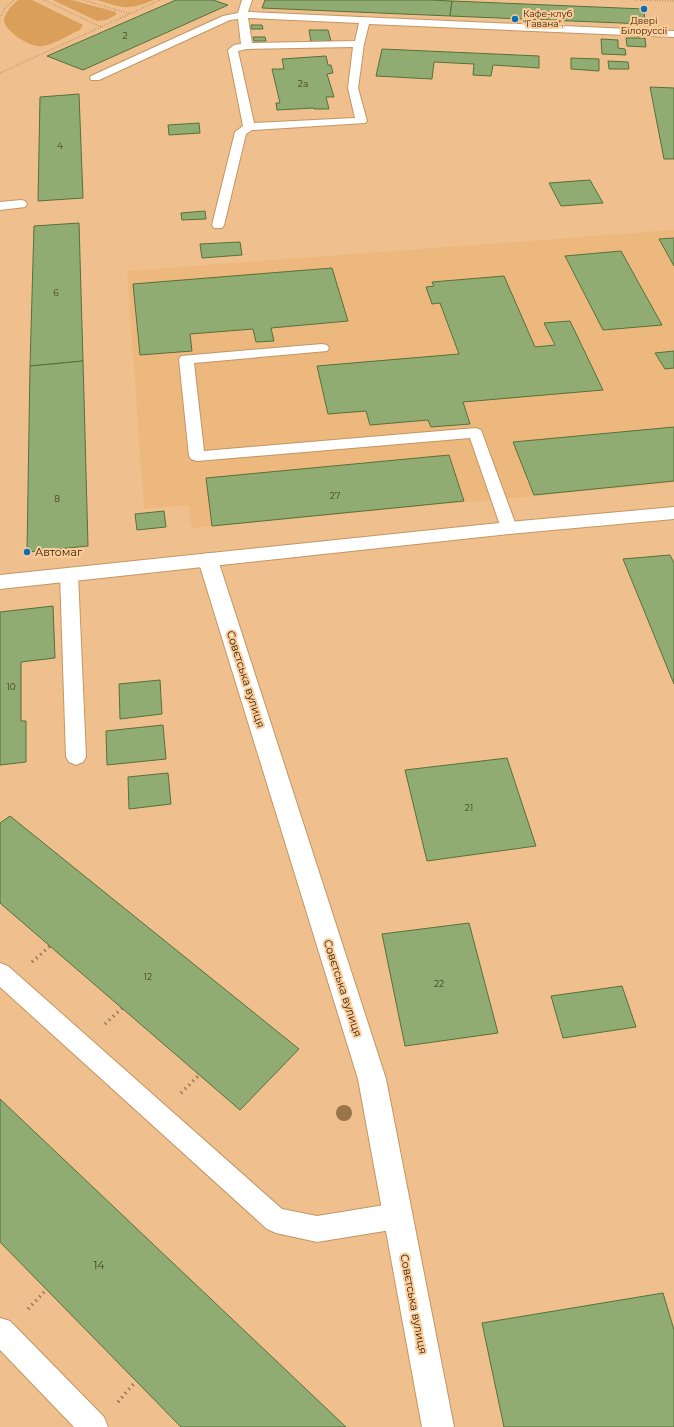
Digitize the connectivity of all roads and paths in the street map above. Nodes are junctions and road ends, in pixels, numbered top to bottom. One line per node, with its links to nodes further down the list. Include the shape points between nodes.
1 (14, 0): 10 (path)
2 (44, 0): 12 (path)
3 (83, 0): 8 (path)
4 (160, 0): 8 (path)
5 (247, 0): 9 (lane)
6 (635, 0): 7 (path)
7 (674, 1)
8 (131, 14): 12 (path)
9 (242, 15): 11 (lane); 15 (lane); 17 (lane, via 227,18)
10 (0, 18)
11 (365, 20): 13 (lane); 14 (lane)
12 (101, 27): 16 (path)
13 (674, 34)
14 (359, 44): 15 (lane); 18 (lane, via 353,88 361,121)
15 (247, 46): 18 (lane, via 233,50)
16 (0, 72)
17 (95, 78)
18 (249, 127): 21 (lane, via 241,132)
19 (21, 204): 20 (lane)
20 (0, 206)
21 (218, 225)
22 (322, 348): 24 (lane, via 186,359 196,456 476,433)
23 (674, 513): 24 (street)
24 (508, 528): 25 (street)
25 (208, 560): 26 (street); 30 (street, Совєтська вулиця, via 372,1080)
26 (69, 574): 27 (street); 28 (lane)
27 (0, 582)
28 (76, 756)
29 (0, 973): 30 (lane, via 276,1220 317,1230)
30 (397, 1216): 33 (street, Совєтська вулиця)
31 (0, 1331): 32 (lane)
32 (94, 1427)
33 (438, 1427)

